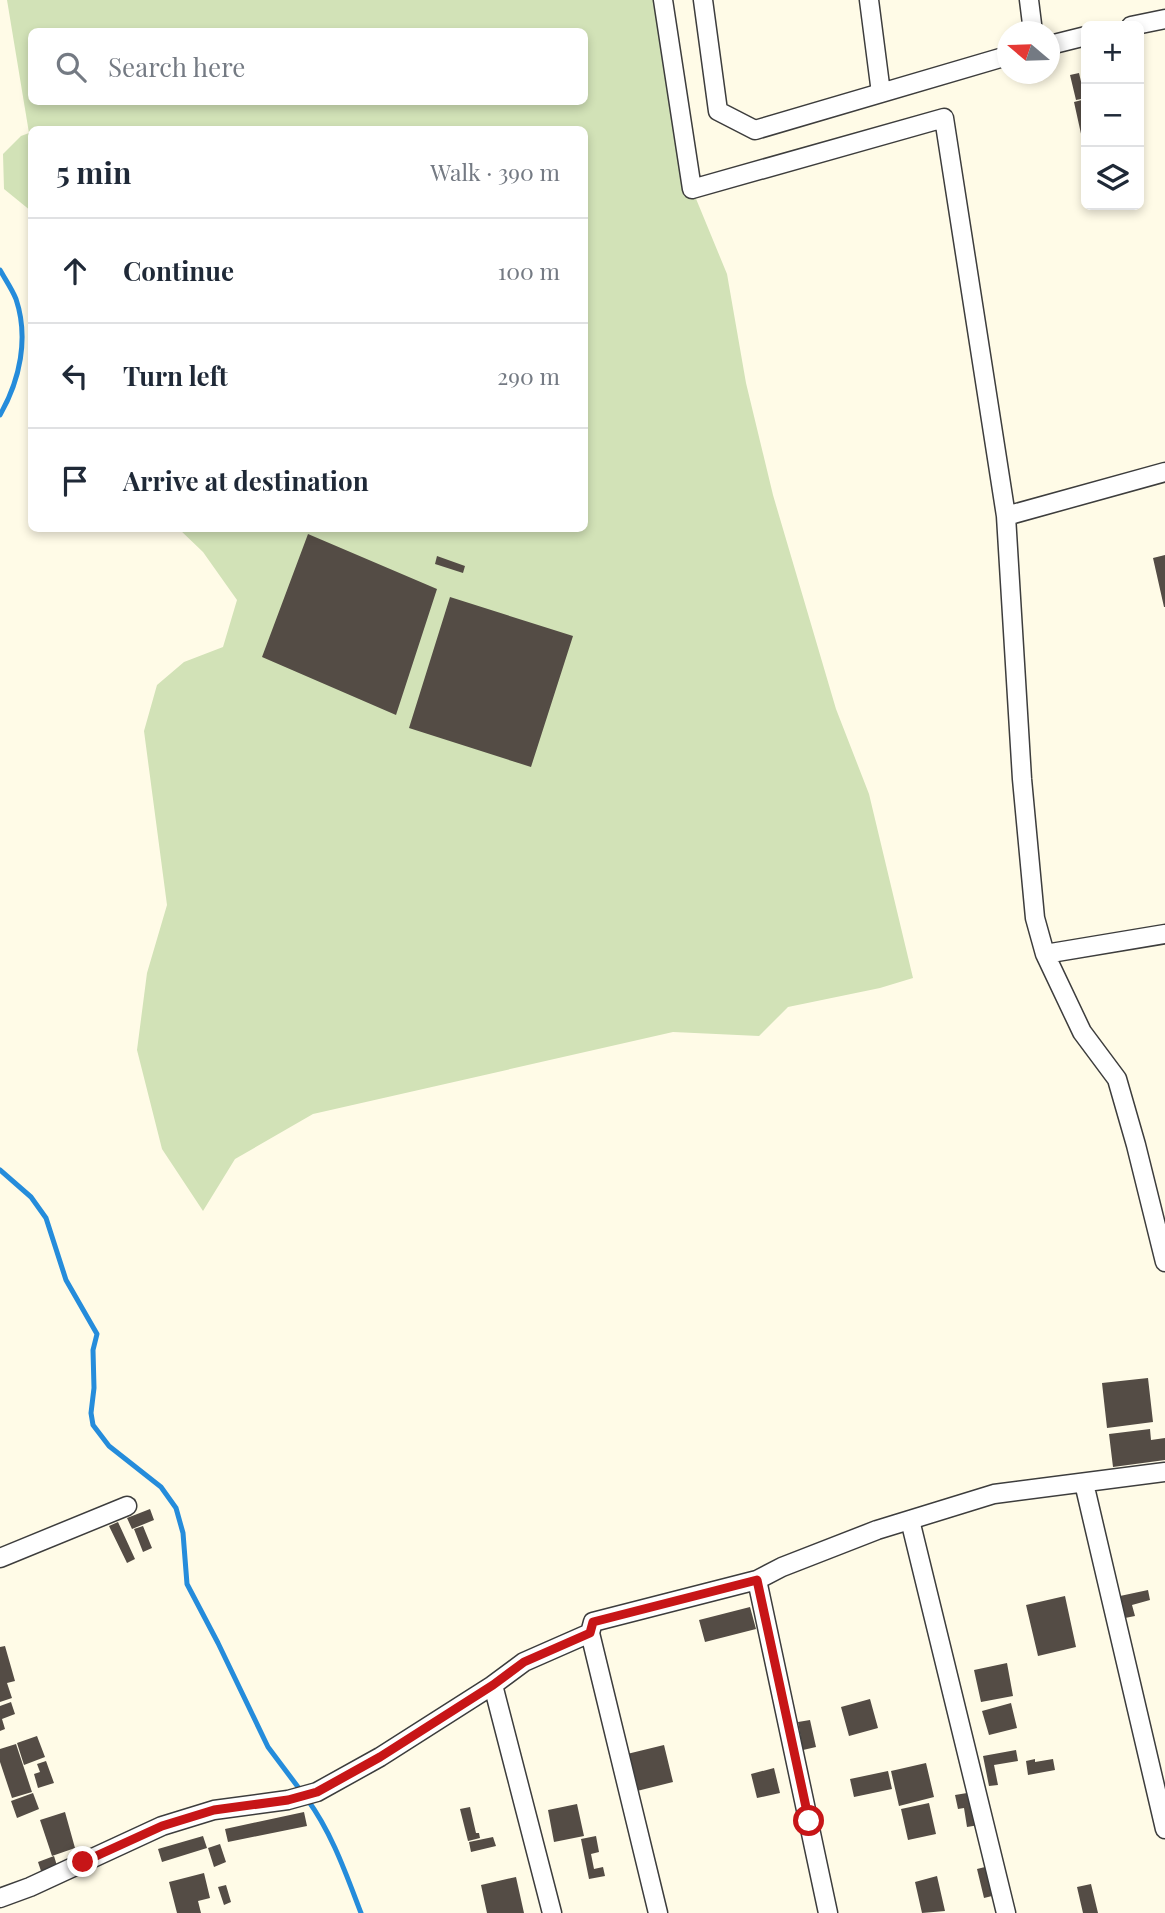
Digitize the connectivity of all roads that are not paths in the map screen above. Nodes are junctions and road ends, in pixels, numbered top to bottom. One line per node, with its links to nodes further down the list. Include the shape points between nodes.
1 (663, 0): 13 (street, via 692,189 944,118)
2 (703, 0): 11 (street, via 718,111 755,130)
3 (869, 0): 11 (street)
4 (1028, 0): 6 (street)
5 (1165, 19): 7 (street)
6 (1031, 21)
7 (1144, 23)
8 (1081, 37): 9 (street)
9 (1060, 42)
10 (997, 59): 11 (street)
11 (881, 93)
12 (1165, 472): 13 (street)
13 (1006, 516): 15 (street, via 1026,821 1035,918)
14 (1165, 934): 15 (street)
15 (1045, 954): 16 (street, via 1082,1032 1116,1079)
16 (1165, 1262)
17 (1165, 1472): 18 (street)
18 (1084, 1483): 20 (street, via 994,1494); 25 (street)
19 (127, 1506): 21 (street)
20 (909, 1520): 22 (street); 30 (street)
21 (0, 1558)
22 (757, 1580): 23 (street, via 593,1622); 29 (street)
23 (590, 1633): 24 (street, via 524,1662); 28 (street)
24 (493, 1685): 26 (street, via 317,1792 214,1810 162,1826); 27 (street)
25 (1165, 1829)
26 (0, 1898)
27 (552, 1913)
28 (658, 1913)
29 (828, 1913)
30 (1006, 1913)

